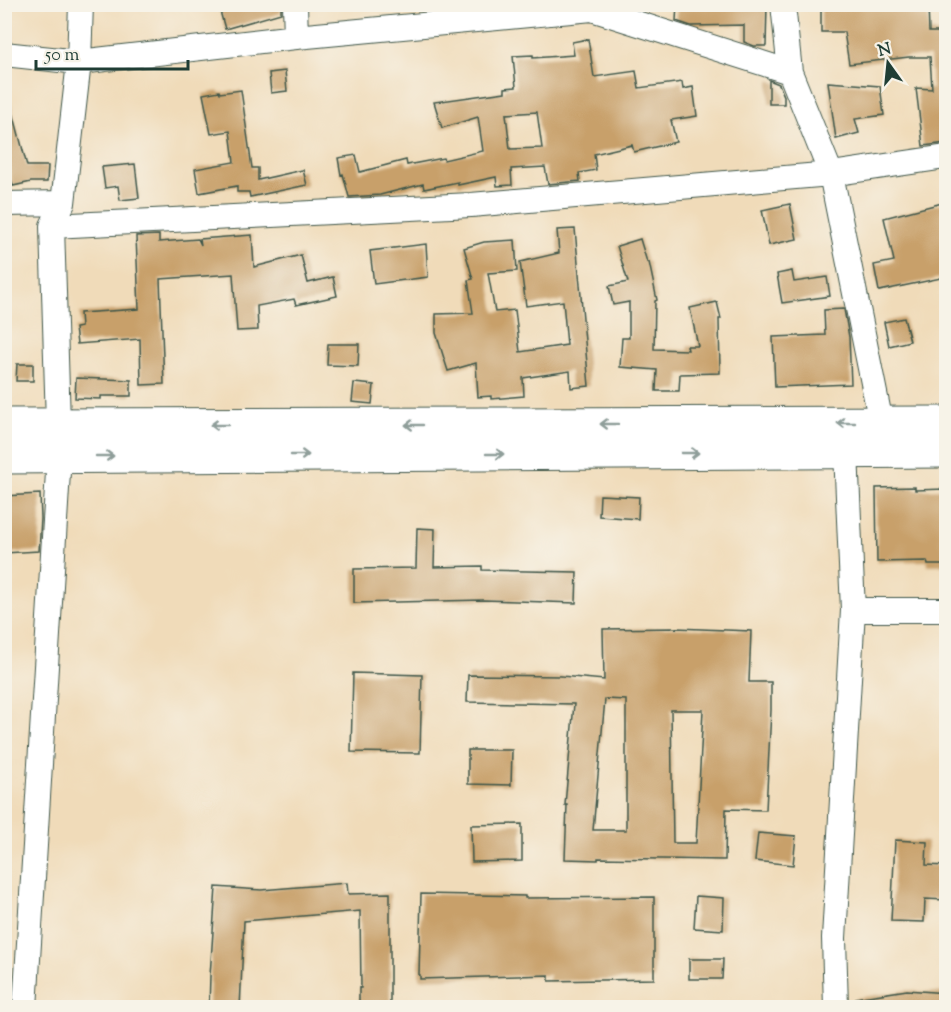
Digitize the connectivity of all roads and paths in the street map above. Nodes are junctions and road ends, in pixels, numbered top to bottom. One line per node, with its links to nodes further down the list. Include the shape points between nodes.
1 (81, 4): 7 (street)
2 (295, 4): 5 (street)
3 (783, 4): 8 (street)
4 (592, 7): 5 (street); 8 (street)
5 (296, 37): 7 (street)
6 (4, 54): 7 (street)
7 (79, 62): 11 (street)
8 (790, 72): 10 (street)
9 (946, 157): 10 (street)
10 (831, 174): 13 (street, via 471,206); 14 (street)
11 (63, 203): 12 (street); 13 (street)
12 (4, 204)
13 (52, 226): 17 (street)
14 (881, 423): 15 (street); 17 (street, one-way to 17)
15 (946, 423)
16 (4, 425): 17 (street)
17 (59, 441): 19 (street, one-way to 19); 20 (street); 23 (street)
18 (946, 451): 19 (street)
19 (846, 452): 21 (street)
20 (4, 457)
21 (853, 610): 22 (street); 24 (street, via 834,938)
22 (946, 610)
23 (25, 1008)
24 (836, 1008)

